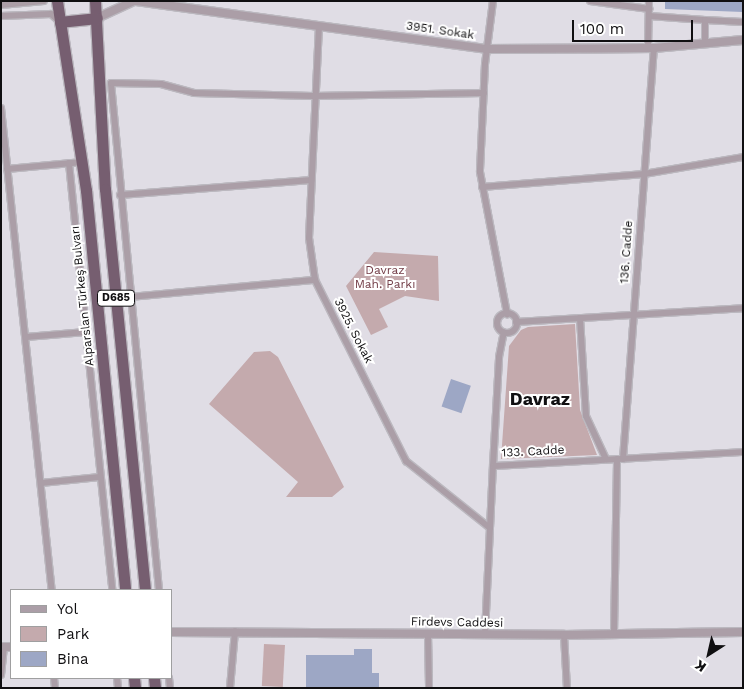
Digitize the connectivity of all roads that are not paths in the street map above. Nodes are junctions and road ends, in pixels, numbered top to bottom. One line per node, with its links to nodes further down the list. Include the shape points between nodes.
1 (44, 1): 8 (street)
2 (58, 1): 13 (highway, Alparslan Türkeş Bulvarı / D685)
3 (95, 1): 11 (highway, D685)
4 (135, 1): 7 (street, 3951. Sokak); 11 (street, 3951. Sokak)
5 (493, 1): 18 (street)
6 (590, 1): 9 (street)
7 (182, 4): 15 (street, 3951. Sokak)
8 (1, 5)
9 (649, 9): 12 (street); 19 (street, 136. Cadde)
10 (1, 16): 13 (street, via 51,14)
11 (97, 18): 13 (highway); 51 (highway, D685, via 105,189)
12 (705, 20): 14 (street); 17 (street)
13 (60, 22): 24 (highway, Alparslan Türkeş Bulvarı / D685)
14 (743, 22)
15 (319, 26): 18 (street, 3951. Sokak); 21 (street, 3925. Sokak)
16 (743, 40): 17 (street, 3951. Sokak)
17 (705, 44): 19 (street, 3951. Sokak)
18 (486, 48): 19 (street, 3951. Sokak); 20 (street)
19 (651, 48): 27 (street, 136. Cadde)
20 (484, 93): 21 (street); 29 (street)
21 (313, 96): 28 (street, 3925. Sokak); 30 (street, via 194,93 161,84 111,83)
22 (1, 108): 26 (street)
23 (743, 157): 27 (street)
24 (82, 162): 25 (street); 50 (highway, Alparslan Türkeş Bulvarı / D685)
25 (69, 163): 26 (street); 38 (street)
26 (7, 168): 40 (street)
27 (644, 174): 29 (street); 35 (street, 136. Cadde)
28 (311, 180): 30 (street); 31 (street, 3925. Sokak, via 309,238)
29 (482, 187): 34 (street)
30 (120, 195): 32 (street)
31 (315, 280): 32 (street); 47 (street, 3925. Sokak, via 406,461)
32 (130, 296): 52 (street)
33 (743, 308): 35 (street)
34 (507, 314): 37 (street); 39 (street, via 497,320 498,327)
35 (634, 315): 36 (street); 43 (street, 136. Cadde)
36 (580, 318): 37 (street); 42 (street, via 586,416)
37 (516, 322): 39 (street, via 514,330)
38 (86, 332): 40 (street); 45 (street)
39 (504, 332): 44 (street, via 499,356)
40 (26, 337): 46 (street)
41 (743, 452): 43 (street, 133. Cadde)
42 (606, 459): 43 (street, 133. Cadde); 44 (street, 133. Cadde)
43 (620, 459): 58 (street, 136. Cadde)
44 (493, 466): 47 (street, 133. Cadde)
45 (100, 477): 46 (street); 49 (street)
46 (41, 483): 48 (street)
47 (490, 528): 57 (street, 133. Cadde)
48 (52, 589)
49 (112, 589)
50 (126, 589)
51 (145, 589)
52 (159, 589)
53 (235, 631): 54 (street, Firdevs Caddesi); 56 (street, Firdevs Caddesi); 62 (street)
54 (172, 632)
55 (743, 632): 58 (street, Firdevs Caddesi)
56 (428, 634): 57 (street, Firdevs Caddesi); 63 (street)
57 (485, 634): 59 (street, Firdevs Caddesi)
58 (614, 634): 59 (street, Firdevs Caddesi)
59 (564, 635): 64 (street)
60 (6, 647): 61 (street)
61 (1, 676)
62 (230, 688)
63 (429, 688)
64 (567, 688)

